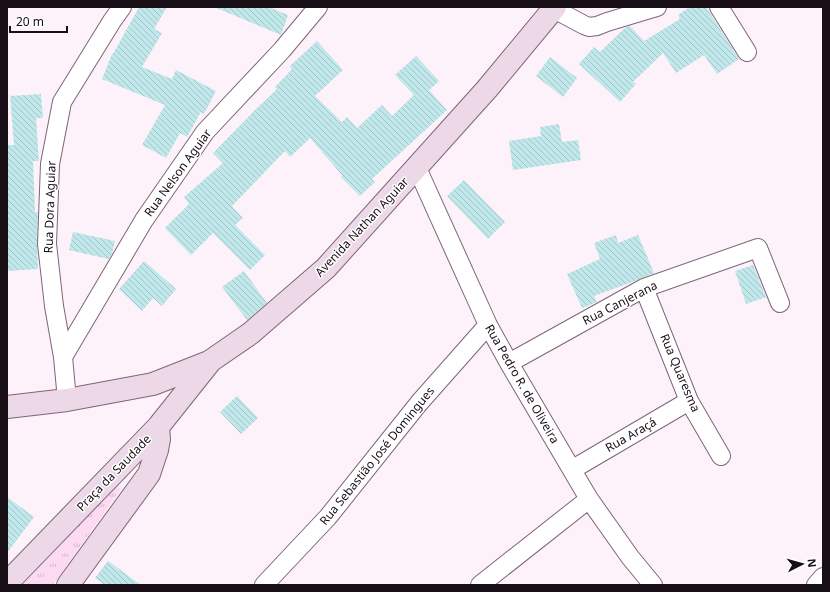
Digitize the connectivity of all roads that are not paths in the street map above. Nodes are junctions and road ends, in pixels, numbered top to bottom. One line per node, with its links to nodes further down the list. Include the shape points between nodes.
1 (122, 7): 11 (street, Rua Dora Aguiar, via 62,102 50,164 47,244)
2 (318, 7): 11 (street, Rua Nelson Aguiar, via 206,132 144,220)
3 (656, 7): 5 (street, via 589,27)
4 (719, 7): 6 (street)
5 (554, 8): 7 (main road, Avenida Nathan Aguiar, via 487,89)
6 (747, 52)
7 (416, 168): 10 (street, Rua Pedro R. de Oliveira); 12 (main road, Avenida Nathan Aguiar, via 326,268 252,333)
8 (644, 288): 9 (street, Rua Canjerana, via 758,248); 13 (street, Rua Canjerana); 15 (street, Rua Quaresma)
9 (780, 304)
10 (488, 325): 13 (street, Rua Pedro R. de Oliveira); 24 (street, Rua Sebastião José Domingues, via 419,403 328,517)
11 (63, 357): 14 (street, Rua Dora Aguiar)
12 (209, 362): 14 (main road, Avenida Nathan Aguiar, via 153,384); 17 (main road)
13 (509, 363): 19 (street, Rua Pedro R. de Oliveira)
14 (67, 400): 16 (main road, Avenida Nathan Aguiar)
15 (689, 401): 18 (street, Rua Quaresma); 19 (street, Rua Araçá)
16 (7, 407)
17 (158, 427): 22 (main road, Praça da Saudade); 23 (main road, Praça da Saudade, via 158,450 149,474)
18 (721, 456)
19 (572, 469): 20 (street, Rua Pedro R. de Oliveira)
20 (589, 499): 25 (street); 26 (street, Rua Pedro R. de Oliveira)
21 (823, 577): 27 (street)
22 (7, 583)
23 (68, 585)
24 (264, 585)
25 (480, 585)
26 (652, 585)
27 (816, 585)

